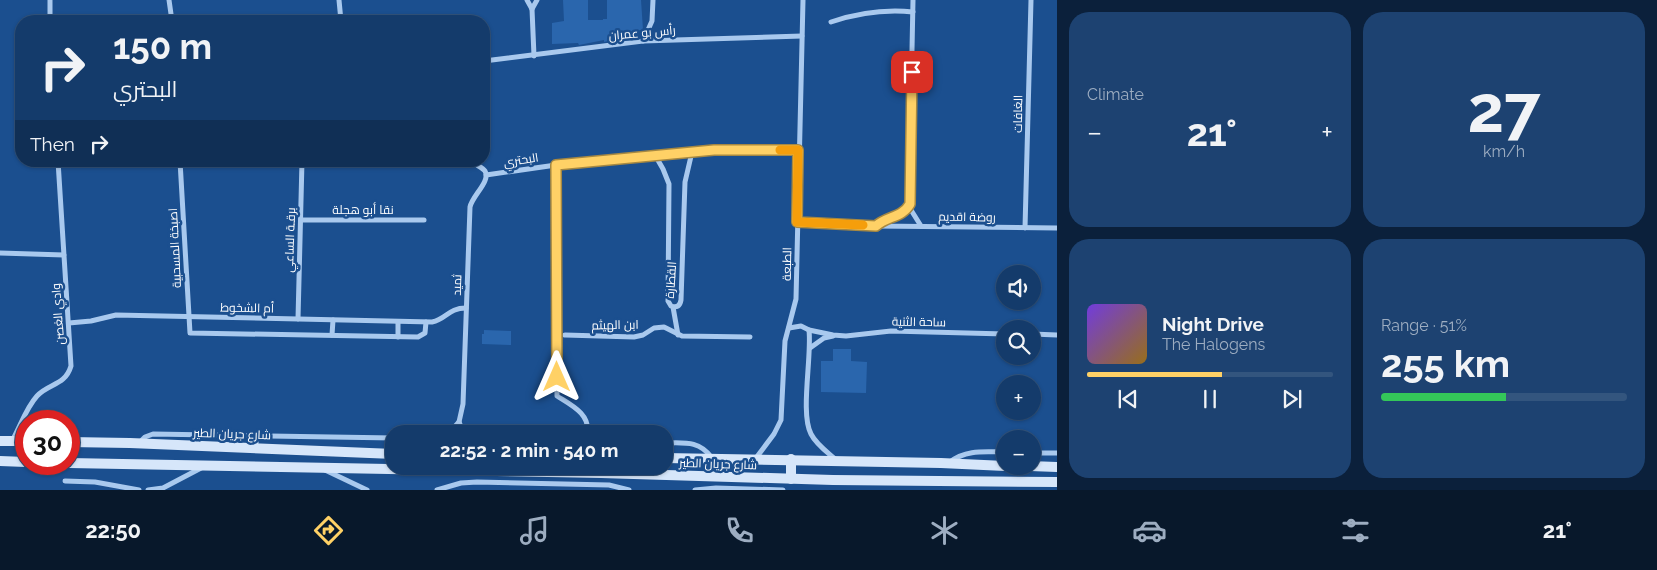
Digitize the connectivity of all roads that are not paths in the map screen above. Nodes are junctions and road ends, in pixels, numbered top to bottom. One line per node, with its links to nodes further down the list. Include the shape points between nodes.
1 (50, 0): 12 (street)
2 (169, 0): 13 (street)
3 (339, 0): 14 (street)
4 (527, 0): 10 (street)
5 (538, 0): 10 (street)
6 (653, 0): 17 (street, via 652,21)
7 (803, 0): 16 (street, الطبعة)
8 (913, 0): 11 (street)
9 (1030, 0): 35 (street, الغافات)
10 (532, 9): 18 (street)
11 (913, 12): 15 (street, via 875,11); 29 (street)
12 (50, 15)
13 (171, 15)
14 (340, 15)
15 (831, 22)
16 (802, 36): 17 (street, رأس بو عمران); 20 (street, الطبعة)
17 (643, 42): 18 (street, رأس بو عمران)
18 (534, 56): 19 (street, رأس بو عمران)
19 (490, 61)
20 (798, 150): 21 (street, البحتري); 32 (street, الطبعة)
21 (692, 152): 22 (street, البحتري); 39 (street, القطارة, via 685,182 681,300 679,306)
22 (655, 155): 23 (street, البحتري); 39 (street, القطارة, via 669,184 668,298)
23 (556, 165): 28 (street, البحتري); 63 (street, via 557,396 580,412)
24 (58, 167): 38 (street, وادي الغصن)
25 (180, 167): 41 (street, اصبخة المسحبية)
26 (302, 167): 30 (street, برقـة الساعي)
27 (480, 167): 28 (street)
28 (486, 176): 40 (street, ثميد, via 470,207)
29 (910, 204): 33 (street, روضة اقديم, via 900,215 883,220); 34 (street, via 913,216)
30 (301, 220): 31 (street, نقا أبو هجلة); 42 (street, برقـة الساعي)
31 (424, 220)
32 (797, 222): 33 (street, روضة اقديم); 47 (street, الطبعة, via 796,299)
33 (876, 226): 34 (street, روضة اقديم)
34 (921, 226): 35 (street, روضة اقديم)
35 (1025, 228): 36 (street, روضة اقديم)
36 (1057, 228)
37 (0, 253): 38 (street)
38 (64, 255): 46 (street, وادي الغصن)
39 (674, 307): 50 (street)
40 (466, 308): 45 (street, أم الشخوط, via 452,310 436,322); 60 (street, ثميد, via 463,404)
41 (189, 317): 42 (street, أم الشخوط); 46 (street, أم الشخوط, via 111,315); 49 (street, اصبخة المسحبية)
42 (298, 319): 43 (street, أم الشخوط)
43 (333, 320): 44 (street, أم الشخوط); 53 (street)
44 (398, 322): 45 (street, أم الشخوط); 57 (street)
45 (426, 322): 57 (street, أم الشخوط, via 425,333 420,337)
46 (69, 323): 67 (street, وادي الغصن, via 69,371 62,381 43,390 33,400)
47 (789, 328): 48 (street, ساحة الثنية, via 800,326); 78 (street, الطبعة, via 785,341 781,420)
48 (808, 330): 55 (street, ساحة الثنية); 59 (street)
49 (190, 333): 53 (street, أم الشخوط)
50 (678, 334): 54 (street, ابن الهيثم, via 664,326 634,337); 58 (street, ابن الهيثم)
51 (996, 334): 55 (street, ساحة الثنية, via 891,331)
52 (1041, 334): 56 (street)
53 (332, 335): 57 (street, أم الشخوط)
54 (565, 335)
55 (833, 335): 59 (street, ساحة الثنية)
56 (1057, 335)
57 (398, 337)
58 (750, 337)
59 (810, 348): 80 (street, via 807,404 810,434)
60 (459, 422): 61 (street); 62 (street)
61 (456, 425)
62 (460, 425)
63 (587, 425)
64 (254, 436): 65 (street); 69 (street, via 153,434); 71 (street)
65 (385, 438)
66 (0, 441): 67 (street)
67 (12, 441)
68 (80, 442): 69 (street, شارع جريان الطير)
69 (139, 443): 71 (street, شارع جريان الطير)
70 (673, 443): 77 (street, via 696,444)
71 (253, 448): 75 (street, شارع جريان الطير)
72 (996, 452): 84 (street, via 972,452)
73 (1041, 453): 74 (street)
74 (1057, 453)
75 (385, 454)
76 (673, 458): 77 (street, شارع جريان الطير)
77 (712, 458): 78 (street, شارع جريان الطير)
78 (756, 458): 79 (street, شارع جريان الطير)
79 (791, 459): 80 (street, شارع جريان الطير); 90 (street)
80 (836, 460): 84 (street, شارع جريان الطير)
81 (0, 461): 82 (street)
82 (15, 462)
83 (80, 463): 85 (street, شارع جريان الطير)
84 (949, 463): 86 (street, شارع جريان الطير)
85 (206, 465): 88 (street, شارع جريان الطير); 96 (street)
86 (996, 466)
87 (1041, 466): 89 (street)
88 (318, 467): 90 (street, شارع جريان الطير); 99 (street, شارع جريان الطير)
89 (1057, 467)
90 (791, 479): 94 (street, شارع جريان الطير)
91 (65, 481): 95 (street, via 85,481)
92 (1057, 482): 94 (street, شارع جريان الطير)
93 (541, 483): 100 (street, via 468,482); 101 (street); 102 (street)
94 (974, 486)
95 (108, 487): 97 (street)
96 (163, 489): 98 (street)
97 (139, 490)
98 (148, 490)
99 (367, 490)
100 (437, 490)
101 (540, 490)
102 (629, 490)
103 (695, 490): 104 (street, شارع جريان الطير)
104 (783, 490)

